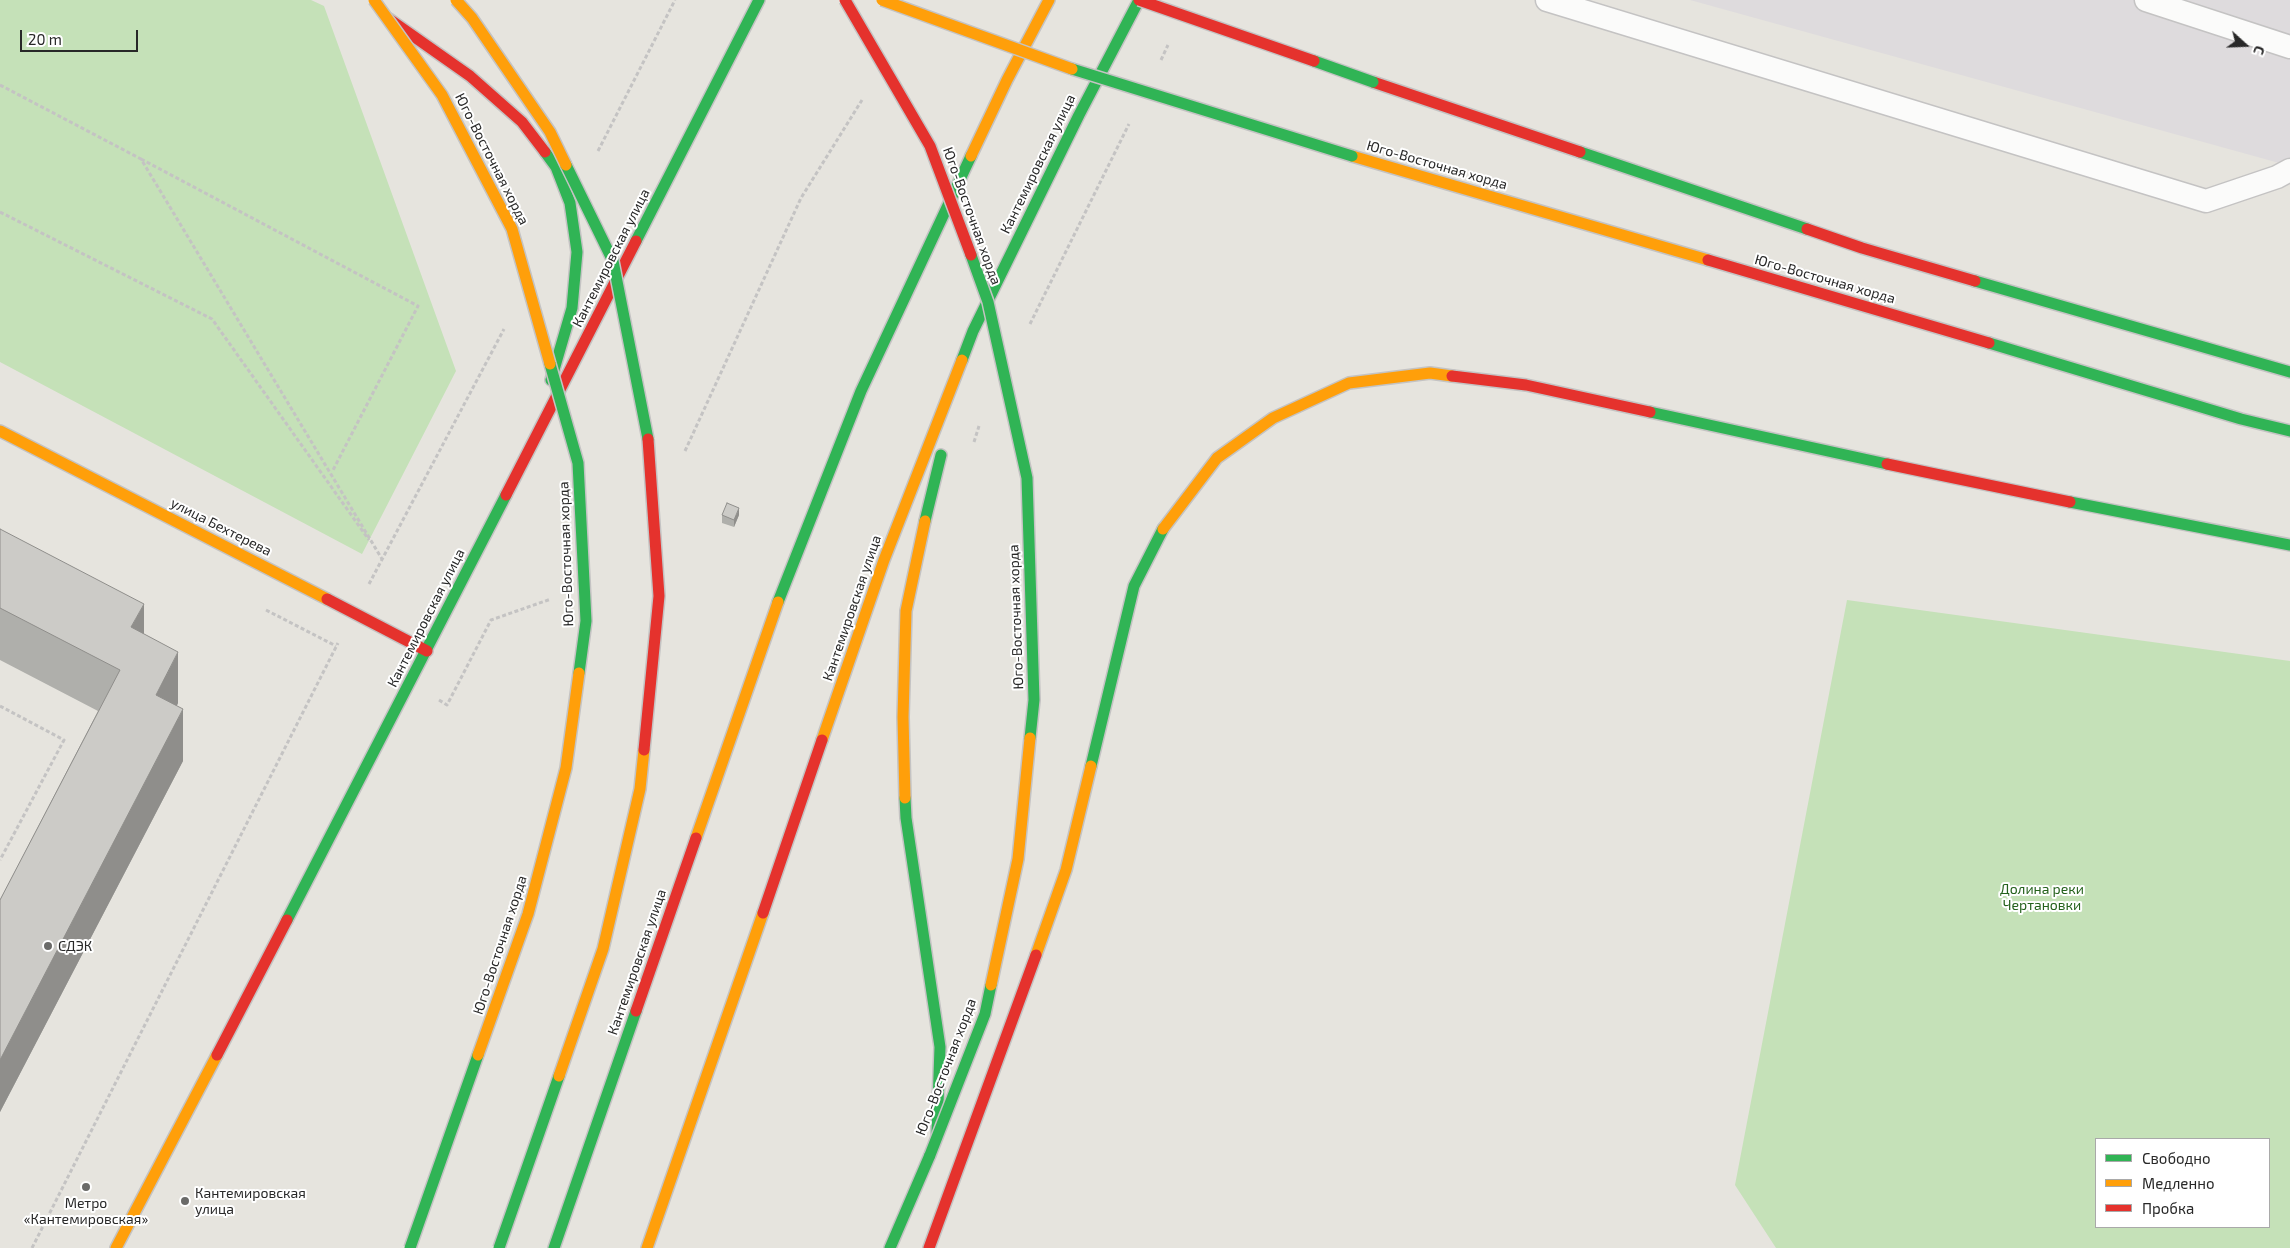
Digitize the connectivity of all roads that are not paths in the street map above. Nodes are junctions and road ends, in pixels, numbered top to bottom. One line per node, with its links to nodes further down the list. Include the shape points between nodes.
1 (361, 0): 17 (main road, via 470,76 522,122 556,166 570,203 577,252 572,308)
2 (374, 0): 23 (main road, Юго-Восточная хорда, bridge, via 442,95 512,229 578,462 586,620 566,768 528,914)
3 (456, 0): 24 (main road, bridge, via 472,18 550,132 613,260 648,433 659,596 640,789 604,950)
4 (759, 0): 17 (main road, Кантемировская улица)
5 (845, 0): 27 (main road, Юго-Восточная хорда, bridge, via 930,146 988,302 1027,478 1034,700 1018,859 985,1014)
6 (882, 0): 16 (main road, Юго-Восточная хорда, bridge, via 1084,73 1352,156)
7 (1049, 0): 25 (main road, Кантемировская улица, via 861,392 776,607)
8 (1139, 0): 13 (main road, Кантемировская улица); 14 (main road, bridge, via 1862,248)
9 (1547, 0): 12 (lane, via 2206,201)
10 (2146, 0): 11 (lane)
11 (2290, 47)
12 (2290, 170)
13 (973, 331): 20 (main road, via 927,509 906,611 902,717 906,818 940,1047 937,1148); 26 (main road, Кантемировская улица, via 881,570)
14 (2290, 372)
15 (0, 431): 19 (main road, улица Бехтерева)
16 (2290, 431)
17 (533, 443): 19 (main road, Кантемировская улица)
18 (2290, 544): 29 (main road, via 1976,484 1526,385 1430,373 1349,383 1273,418 1217,458 1166,524 1134,586 1066,870)
19 (427, 651): 22 (main road, Кантемировская улица)
20 (930, 1184)
21 (922, 1230): 28 (main road)
22 (116, 1248)
23 (410, 1248)
24 (499, 1248)
25 (554, 1248)
26 (647, 1248)
27 (890, 1248)
28 (919, 1248)
29 (929, 1248)

